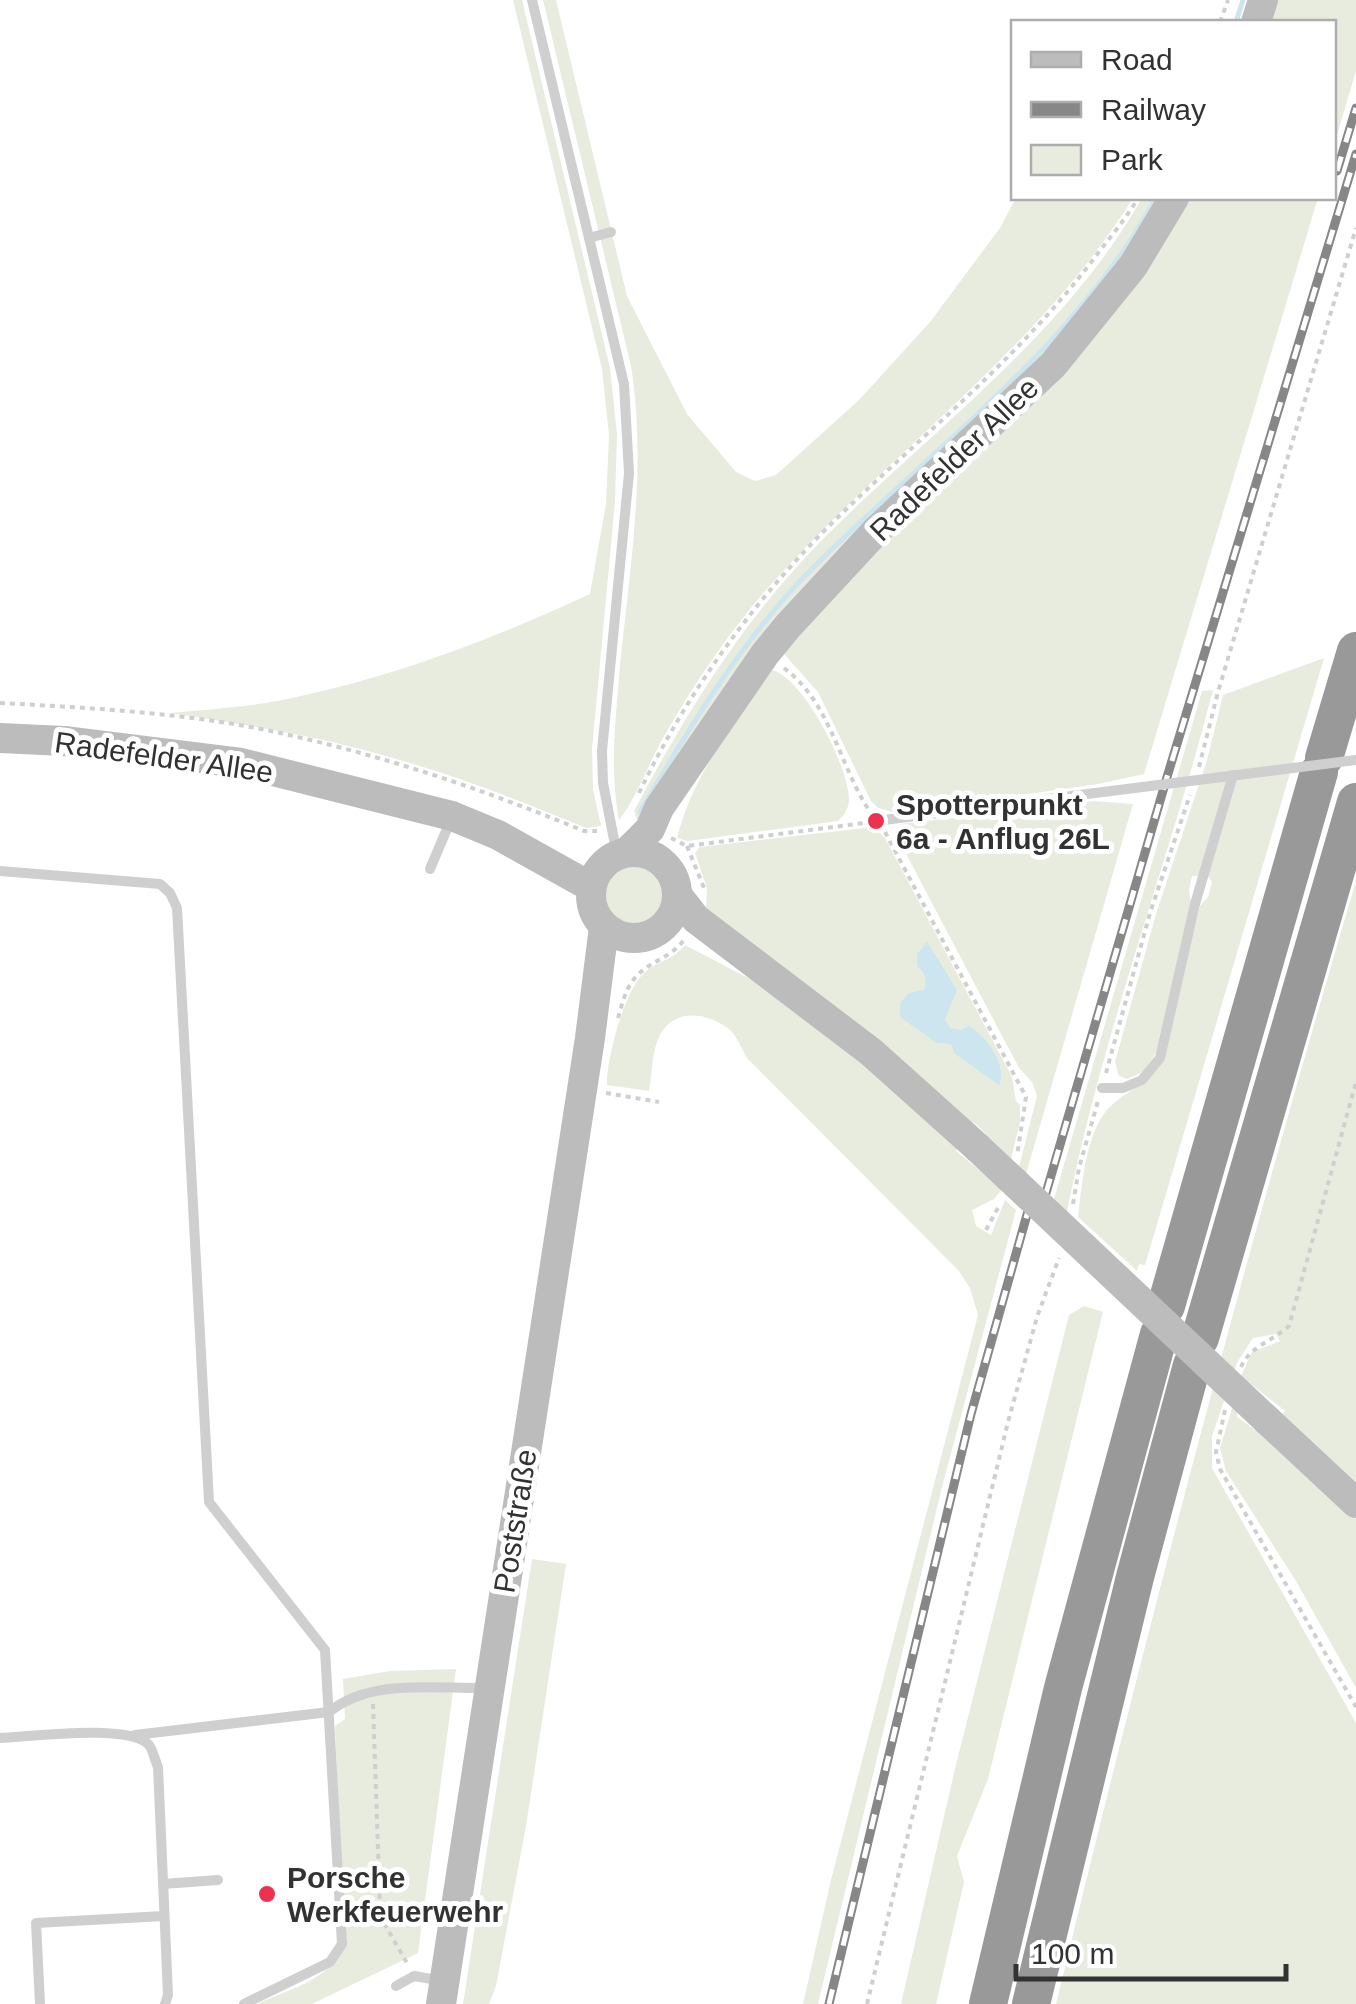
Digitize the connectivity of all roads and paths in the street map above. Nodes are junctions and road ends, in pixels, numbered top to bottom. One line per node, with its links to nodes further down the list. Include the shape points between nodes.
1 (532, 0): 6 (lane)
2 (1137, 200): 19 (path, via 1013,355 830,526 740,627 654,764)
3 (1173, 200): 8 (main road, Radefelder Allee, via 1132,266 1053,364 876,531)
4 (1356, 228): 13 (path)
5 (611, 232): 6 (lane)
6 (589, 238): 19 (lane, via 628,427 602,751)
7 (1356, 651): 12 (highway)
8 (765, 654): 10 (main road, Radefelder Allee); 18 (path, via 800,680 818,704)
9 (0, 703): 19 (path, via 169,716 380,757 584,831)
10 (724, 714): 19 (main road, Radefelder Allee, via 650,829); 20 (main road, Radefelder Allee, via 675,812)
11 (0, 738): 17 (main road, Radefelder Allee, via 241,763)
12 (1333, 763): 14 (lane, bridge); 53 (highway, via 1162,1320 1063,1688)
13 (1198, 772)
14 (1233, 775): 18 (lane, bridge); 27 (lane, via 1160,1058 1142,1080)
15 (1194, 785): 27 (path)
16 (1356, 802): 54 (highway, via 1135,1577)
17 (452, 816): 19 (main road, Radefelder Allee, via 498,835); 21 (lane)
18 (876, 821): 23 (path, via 687,846 704,889); 30 (path, via 890,836 1026,1097)
19 (610, 856): 20 (main road, Radefelder Allee); 24 (main road, via 595,915)
20 (660, 859): 23 (main road)
21 (430, 869)
22 (0, 871): 41 (lane, via 160,884 177,908 209,1502 325,1650)
23 (691, 898): 24 (main road); 25 (main road, via 696,919)
24 (630, 932): 25 (main road, via 686,937); 28 (main road, Poststraße, via 590,1038)
25 (778, 983): 37 (main road, bridge, via 871,1052 977,1146)
26 (1356, 1082): 35 (path, via 1289,1326 1255,1348)
27 (1102, 1088): 32 (path)
28 (582, 1090): 29 (path); 38 (main road, Poststraße)
29 (659, 1102)
30 (1015, 1165)
31 (1006, 1190): 33 (path)
32 (1071, 1218)
33 (986, 1230)
34 (1064, 1244): 52 (path, via 1008,1422)
35 (1238, 1376)
36 (1228, 1400): 40 (path, via 1216,1452 1220,1469)
37 (1356, 1502)
38 (490, 1688): 39 (lane); 48 (main road, Poststraße)
39 (373, 1690): 41 (lane); 48 (path, via 380,1908 384,1923)
40 (1356, 1708)
41 (328, 1712): 42 (lane); 51 (lane, via 342,1944 330,1962)
42 (134, 1735): 43 (lane); 45 (lane, via 149,1745 158,1767)
43 (0, 1738)
44 (218, 1880): 45 (lane)
45 (163, 1884): 46 (lane)
46 (164, 1916): 49 (lane, via 36,1923); 50 (lane)
47 (396, 1986): 48 (lane)
48 (433, 1987)
49 (40, 2004)
50 (165, 2004)
51 (244, 2004)
52 (867, 2004)
53 (988, 2004)
54 (1032, 2004)

